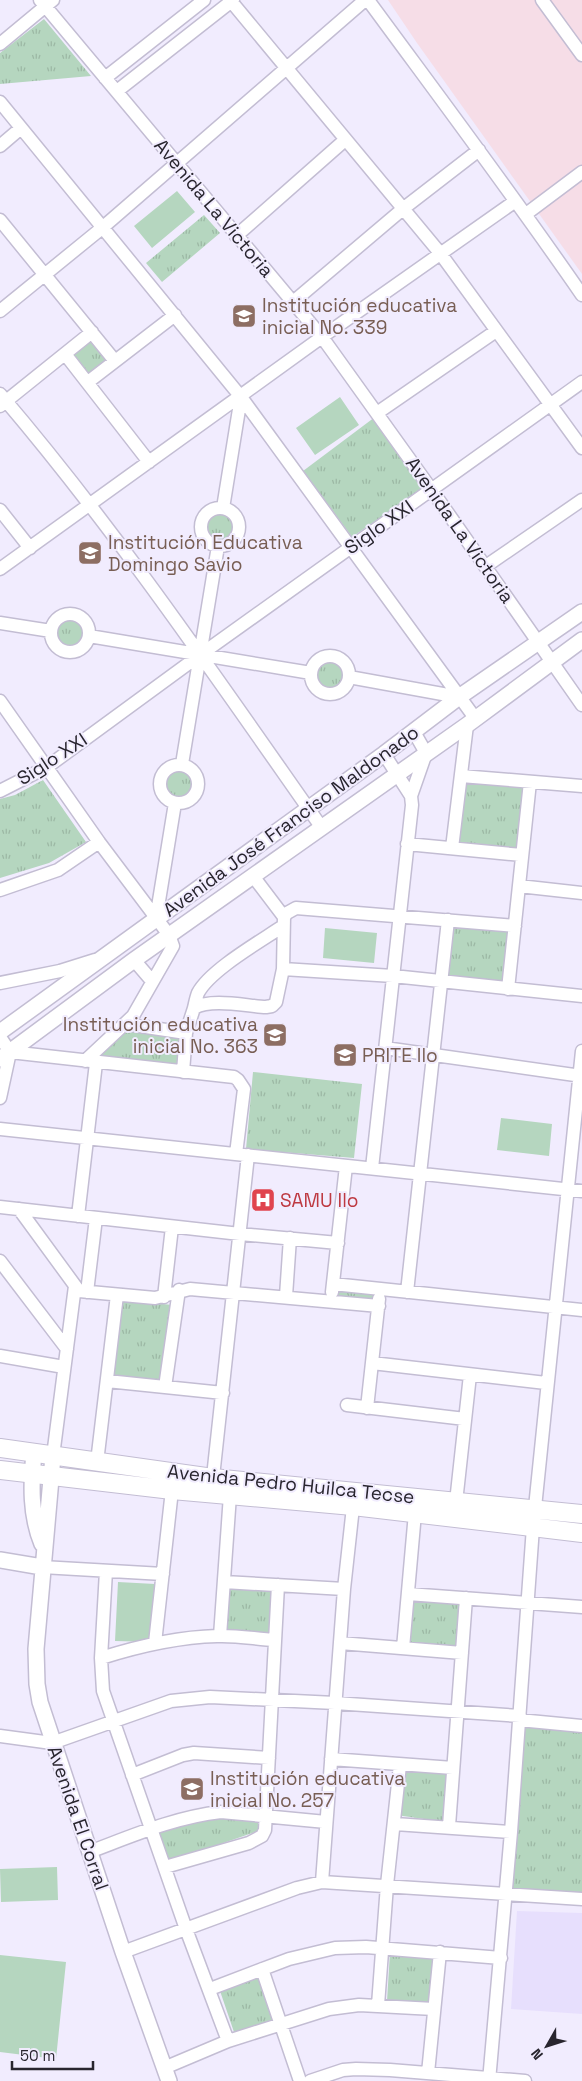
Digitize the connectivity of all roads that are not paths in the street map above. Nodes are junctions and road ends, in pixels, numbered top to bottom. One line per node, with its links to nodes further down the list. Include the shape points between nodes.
1 (204, 0): 9 (street)
2 (231, 0): 8 (street); 10 (street)
3 (366, 0): 8 (street); 15 (street)
4 (542, 0): 7 (street)
5 (46, 2): 6 (street); 9 (street, Avenida La Victoria)
6 (0, 44)
7 (582, 55)
8 (286, 68): 13 (street); 16 (street)
9 (105, 78): 10 (street, Avenida La Victoria)
10 (117, 92): 16 (street, Avenida La Victoria)
11 (0, 102): 12 (street)
12 (20, 128): 14 (street); 22 (street)
13 (345, 140): 19 (street); 23 (street)
14 (0, 146)
15 (479, 150): 18 (street); 19 (street)
16 (176, 162): 22 (street); 23 (street, Avenida La Victoria)
17 (582, 172): 20 (street)
18 (514, 202): 20 (street); 24 (street)
19 (404, 208): 24 (street); 27 (street)
20 (526, 214): 26 (street)
21 (0, 220): 25 (street)
22 (102, 228): 25 (street); 29 (street)
23 (236, 236): 27 (street, Avenida La Victoria)
24 (440, 253): 30 (street); 32 (street)
25 (44, 274): 28 (street); 31 (street)
26 (582, 295)
27 (292, 302): 32 (street, Avenida La Victoria)
28 (0, 310)
29 (175, 315): 34 (street); 37 (street)
30 (496, 331): 39 (street); 40 (street)
31 (92, 332): 33 (street); 34 (street)
32 (322, 337): 37 (street); 40 (street, Avenida La Victoria)
33 (65, 354): 35 (street); 38 (street)
34 (115, 361): 35 (street)
35 (88, 382): 42 (street)
36 (582, 382): 39 (street, Siglo XXI)
37 (241, 397): 42 (street); 46 (street); 49 (street)
38 (2, 400): 45 (street)
39 (549, 405): 41 (street); 43 (street, Siglo XXI)
40 (377, 413): 43 (street, Avenida La Victoria)
41 (582, 448)
42 (149, 462): 45 (street)
43 (431, 489): 49 (street, Siglo XXI); 51 (street, Avenida La Victoria)
44 (582, 500): 51 (street)
45 (91, 504): 50 (street); 59 (street)
46 (223, 508): 48 (street, via 236,516 239,530 232,543); 48 (street, via 208,512 201,527 204,538)
47 (0, 510): 50 (street)
48 (218, 546): 59 (street)
49 (351, 546): 59 (street, Siglo XXI); 63 (street)
50 (30, 548): 52 (street)
51 (486, 566): 58 (street, Avenida La Victoria)
52 (0, 569)
53 (582, 612): 58 (street, Avenida José Franciso Maldonado)
54 (0, 623): 55 (street)
55 (51, 631): 56 (street, via 56,646 70,653 81,650); 56 (street, via 58,618 72,614 86,622)
56 (89, 636): 59 (street)
57 (582, 640): 60 (street)
58 (537, 642): 60 (street, Avenida La Victoria); 63 (street, Avenida José Franciso Maldonado)
59 (200, 655): 61 (street); 70 (street); 71 (street, Siglo XXI); 79 (street)
60 (551, 662): 65 (street, Avenida La Victoria); 66 (street)
61 (311, 673): 62 (street, via 316,688 325,694 341,691); 62 (street, via 318,659 332,655 345,663)
62 (349, 677): 63 (street)
63 (459, 697): 66 (street); 67 (street, Avenida José Franciso Maldonado)
64 (0, 701): 71 (street)
65 (582, 705)
66 (471, 721): 68 (street); 73 (street)
67 (414, 732): 68 (street); 69 (street, Avenida José Franciso Maldonado)
68 (426, 753): 72 (street); 77 (street)
69 (384, 754): 72 (street); 79 (street, Avenida José Franciso Maldonado)
70 (182, 764): 78 (street, via 167,768 160,777 162,794); 78 (street, via 195,772 198,787 190,800)
71 (47, 766): 76 (street, Siglo XXI); 81 (street)
72 (397, 774): 77 (street); 80 (street)
73 (461, 776): 74 (street); 83 (street)
74 (530, 782): 75 (street); 84 (street)
75 (582, 786)
76 (0, 791)
77 (411, 796): 82 (street)
78 (175, 803): 90 (street)
79 (309, 809): 80 (street); 90 (street, Avenida José Franciso Maldonado)
80 (322, 828): 85 (street)
81 (99, 842): 87 (street, via 58,870); 90 (street)
82 (407, 844): 83 (street); 89 (street)
83 (452, 848): 84 (street)
84 (522, 855): 86 (street)
85 (253, 876): 92 (street); 94 (street)
86 (519, 886): 88 (street); 93 (street)
87 (0, 890)
88 (582, 893)
89 (399, 916): 91 (street); 92 (street, via 296,908 290,910); 98 (street)
90 (156, 919): 94 (street); 95 (street, Avenida José Franciso Maldonado)
91 (448, 920): 93 (street); 100 (street)
92 (284, 921): 97 (street); 104 (street, via 207,982 198,994)
93 (515, 926): 102 (street)
94 (169, 936): 96 (street); 99 (street, via 173,946)
95 (102, 958): 101 (street); 106 (street, Avenida José Franciso Maldonado)
96 (134, 960): 99 (street); 112 (street)
97 (283, 969): 98 (street); 104 (street, via 278,996 272,1006 210,1003)
98 (393, 976): 100 (street); 109 (street)
99 (152, 981): 105 (street)
100 (442, 981): 102 (street); 111 (street)
101 (0, 983)
102 (508, 989): 103 (street)
103 (582, 996)
104 (194, 1008): 107 (street)
105 (126, 1024): 107 (street); 113 (street)
106 (0, 1032)
107 (186, 1033): 114 (street)
108 (0, 1037): 112 (street)
109 (385, 1048): 111 (street); 121 (street)
110 (582, 1052): 115 (street)
111 (434, 1054): 115 (street); 122 (street)
112 (5, 1056): 113 (street); 116 (street)
113 (90, 1062): 114 (street); 118 (street)
114 (183, 1072): 119 (street, via 234,1077 242,1084)
115 (581, 1076): 123 (street)
116 (0, 1098)
117 (0, 1129): 118 (street)
118 (87, 1138): 119 (street); 127 (street)
119 (242, 1155): 120 (street); 130 (street)
120 (346, 1166): 121 (street); 132 (street)
121 (372, 1168): 122 (street)
122 (420, 1174): 123 (street); 139 (street)
123 (567, 1189): 124 (street); 146 (street)
124 (582, 1191)
125 (0, 1207): 126 (street)
126 (19, 1210): 127 (street); 135 (street)
127 (78, 1216): 128 (street)
128 (96, 1218): 129 (street); 138 (street)
129 (172, 1227): 130 (street); 143 (street)
130 (240, 1234): 131 (street); 140 (street)
131 (290, 1238): 132 (street); 142 (street)
132 (338, 1243): 134 (street)
133 (0, 1261): 148 (street)
134 (333, 1284): 136 (street); 144 (street)
135 (75, 1286): 138 (street, via 79,1291); 148 (street)
136 (380, 1289): 139 (street); 145 (street)
137 (180, 1290): 140 (street, via 190,1288); 143 (street); 155 (street)
138 (87, 1292): 141 (street)
139 (407, 1292): 146 (street)
140 (234, 1293): 142 (street); 156 (street)
141 (117, 1295): 143 (street); 153 (street)
142 (286, 1296): 144 (street)
143 (164, 1297)
144 (332, 1302): 145 (street)
145 (378, 1306): 150 (street)
146 (554, 1307): 147 (street); 154 (street)
147 (582, 1310)
148 (67, 1349): 151 (street)
149 (0, 1356): 151 (street)
150 (372, 1363): 152 (street); 158 (street)
151 (64, 1367): 162 (street)
152 (470, 1375): 154 (street); 159 (street)
153 (106, 1381): 155 (street); 163 (street)
154 (546, 1383): 172 (street)
155 (165, 1387): 156 (street)
156 (223, 1393): 167 (street)
157 (347, 1405): 158 (street)
158 (367, 1408): 159 (street)
159 (465, 1419): 171 (street)
160 (0, 1448): 161 (main road, Avenida Pedro Huilca Tecse)
161 (34, 1453): 162 (main road, Avenida Pedro Huilca Tecse); 165 (street, Avenida El Corral)
162 (53, 1456): 163 (main road, Avenida Pedro Huilca Tecse); 166 (street, Avenida El Corral)
163 (97, 1462): 167 (main road, Avenida Pedro Huilca Tecse)
164 (0, 1470): 165 (main road, Avenida Pedro Huilca Tecse)
165 (32, 1475): 166 (main road, Avenida Pedro Huilca Tecse); 177 (street, Avenida El Corral, via 32,1506)
166 (51, 1476): 168 (main road, Avenida Pedro Huilca Tecse); 177 (street, Avenida El Corral)
167 (212, 1485): 168 (main road, Avenida Pedro Huilca Tecse); 169 (main road, Avenida Pedro Huilca Tecse); 170 (main road, Avenida Pedro Huilca Tecse)
168 (172, 1490): 181 (street)
169 (230, 1495): 170 (main road, Avenida Pedro Huilca Tecse); 182 (street)
170 (354, 1499): 171 (main road, Avenida Pedro Huilca Tecse); 173 (main road, Avenida Pedro Huilca Tecse); 184 (street)
171 (456, 1502): 172 (main road, Avenida Pedro Huilca Tecse)
172 (534, 1509): 174 (main road, Avenida Pedro Huilca Tecse); 175 (street)
173 (415, 1513): 175 (main road, Avenida Pedro Huilca Tecse); 185 (street)
174 (582, 1514)
175 (533, 1527): 176 (main road, Avenida Pedro Huilca Tecse); 187 (street)
176 (582, 1533)
177 (44, 1548): 179 (street, Avenida El Corral)
178 (0, 1560): 179 (street)
179 (42, 1567): 180 (street); 203 (street, Avenida El Corral, via 36,1668 40,1702)
180 (106, 1571): 181 (street); 195 (street)
181 (163, 1574): 191 (street)
182 (224, 1582): 183 (street); 189 (street)
183 (278, 1585): 184 (street); 190 (street)
184 (344, 1590): 192 (street)
185 (408, 1594): 186 (street); 193 (street)
186 (466, 1598): 187 (street); 194 (street)
187 (528, 1603): 188 (street); 199 (street)
188 (582, 1607)
189 (220, 1636): 190 (street); 191 (street)
190 (275, 1640): 196 (street)
191 (155, 1643): 195 (street)
192 (340, 1644): 193 (street); 197 (street)
193 (403, 1648): 194 (street)
194 (462, 1653): 198 (street)
195 (100, 1658): 200 (street, via 103,1691)
196 (272, 1700): 197 (street); 200 (street, via 191,1698 172,1701); 204 (street)
197 (335, 1703): 198 (street); 205 (street)
198 (457, 1712): 199 (street); 207 (street)
199 (519, 1718): 201 (street); 214 (street)
200 (114, 1721): 203 (street); 208 (street)
201 (582, 1726)
202 (0, 1736): 203 (street)
203 (52, 1743): 215 (street, Avenida El Corral)
204 (269, 1758): 208 (street, via 194,1753); 209 (street)
205 (331, 1759): 206 (street); 210 (street)
206 (400, 1765): 207 (street); 211 (street)
207 (453, 1768): 212 (street)
208 (132, 1775): 213 (street)
209 (265, 1816): 210 (street); 213 (street, via 221,1812); 216 (street, via 265,1830 257,1839)
210 (326, 1822): 217 (street)
211 (395, 1824): 212 (street); 218 (street)
212 (448, 1826): 214 (street)
213 (151, 1829): 215 (street); 216 (street)
214 (511, 1832): 219 (street)
215 (90, 1852): 223 (street, Avenida El Corral)
216 (165, 1867): 221 (street)
217 (322, 1882): 218 (street); 221 (street)
218 (387, 1885): 219 (street); 222 (street)
219 (506, 1894): 220 (street); 225 (street)
220 (582, 1899)
221 (186, 1929): 223 (street); 227 (street)
222 (382, 1948): 224 (street); 226 (street, via 328,1949); 228 (street)
223 (123, 1952): 233 (street, Avenida El Corral)
224 (440, 1952): 225 (street); 229 (street)
225 (501, 1958): 235 (street)
226 (262, 1969): 227 (street); 230 (street)
227 (210, 1989): 231 (street)
228 (378, 2005): 229 (street); 230 (street, via 345,2006)
229 (434, 2009): 232 (street)
230 (281, 2024): 231 (street); 236 (street)
231 (228, 2040): 233 (street)
232 (428, 2073): 234 (street); 235 (street)
233 (166, 2074)
234 (358, 2075): 237 (street, via 344,2070)
235 (489, 2080): 238 (street)
236 (300, 2081)
237 (310, 2081)
238 (524, 2081)

